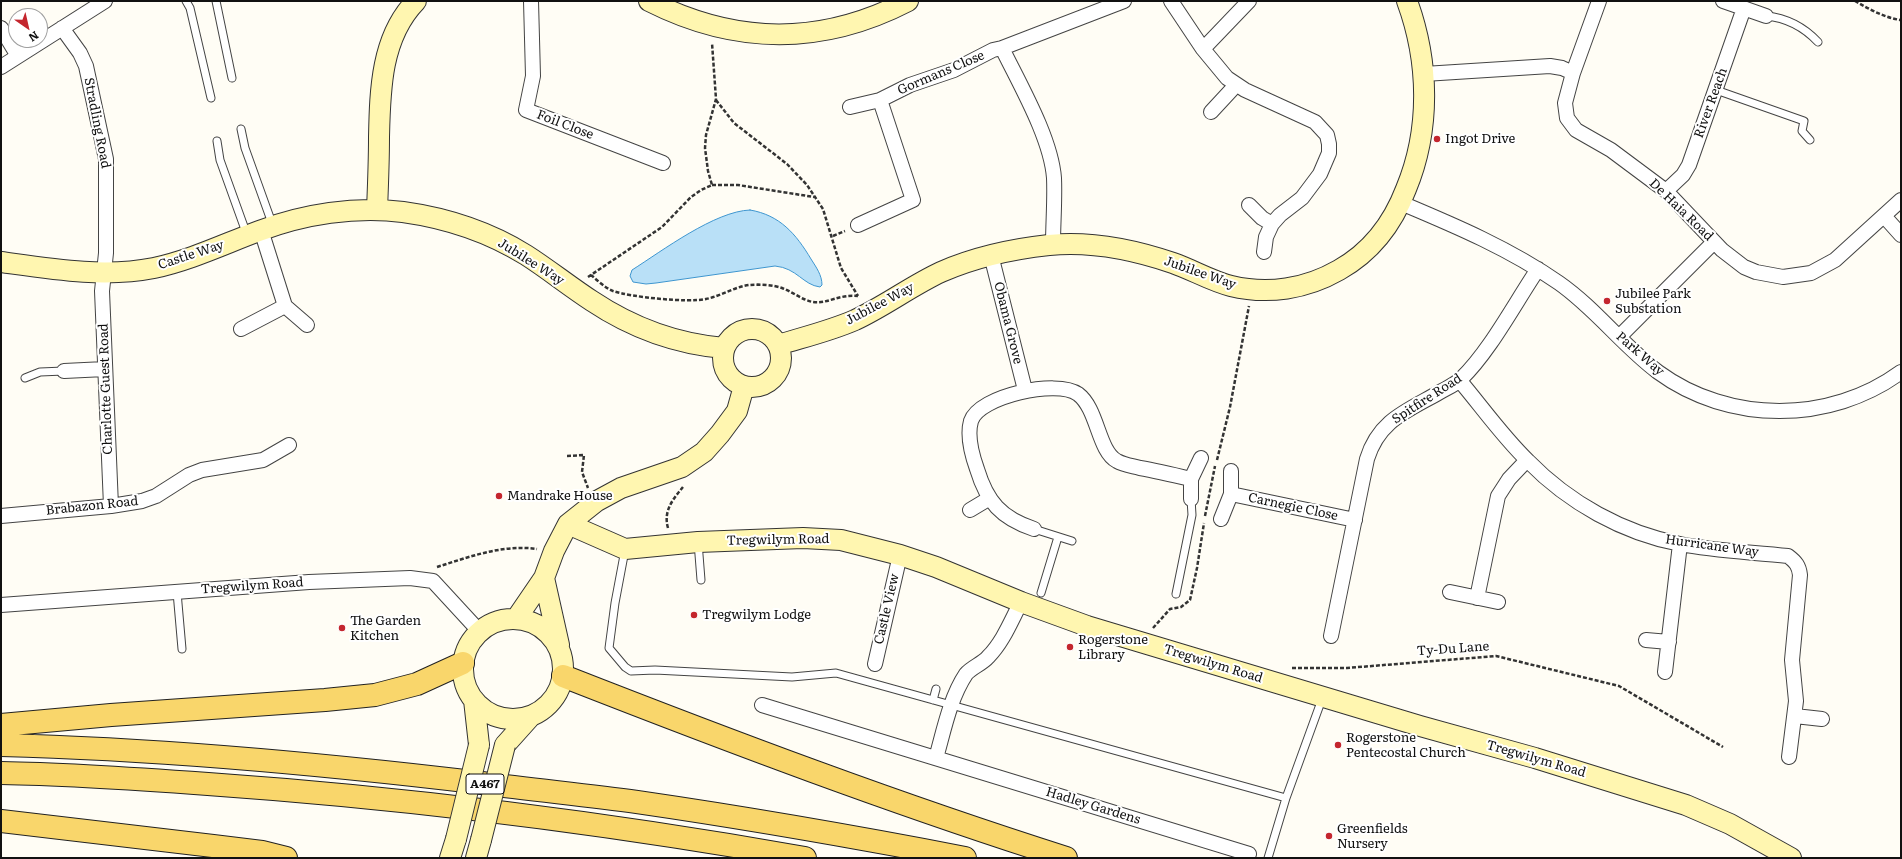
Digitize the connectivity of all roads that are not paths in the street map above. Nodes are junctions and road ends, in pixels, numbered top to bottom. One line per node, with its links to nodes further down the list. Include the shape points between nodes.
1 (105, 1): 17 (street)
2 (186, 1): 28 (lane, via 190,8)
3 (216, 1): 25 (lane)
4 (531, 1): 35 (street, Foil Close, via 533,76 526,110)
5 (649, 1): 6 (street, via 690,20 756,34 802,34 824,31 861,22)
6 (908, 1)
7 (1124, 1): 19 (street, Gormans Close)
8 (1171, 1): 20 (street)
9 (1249, 1): 20 (street)
10 (1407, 1): 24 (street, Jubilee Way, via 1417,34)
11 (1599, 1): 23 (street, De Haia Road)
12 (1723, 1): 14 (street)
13 (413, 2): 40 (street, via 390,46 383,69)
14 (1744, 8): 15 (street); 27 (street, River Reach)
15 (1766, 16): 18 (lane, via 1800,25)
16 (1, 28): 21 (street)
17 (62, 28): 21 (street); 52 (street, Stradling Road, via 86,66 104,146 107,173)
18 (1818, 42)
19 (1002, 48): 29 (street, Gormans Close, via 984,54 954,70 910,85); 47 (street, via 1040,128 1050,160 1054,177)
20 (1203, 49): 26 (street, via 1220,71)
21 (18, 56): 22 (street)
22 (1, 67)
23 (1573, 73): 24 (street, via 1550,66); 36 (street, De Haia Road, via 1565,110 1570,124 1611,150)
24 (1424, 74): 38 (street, Jubilee Way, via 1420,143)
25 (232, 78)
26 (1236, 85): 31 (street); 42 (street, via 1315,122 1324,131 1329,144 1326,162 1312,187)
27 (1716, 90): 33 (lane, via 1804,121 1802,131); 36 (street, River Reach, via 1689,165)
28 (211, 98)
29 (880, 100): 30 (street, Gormans Close); 43 (street, via 913,200)
30 (850, 107)
31 (1211, 112)
32 (241, 129): 44 (lane)
33 (1810, 140)
34 (216, 141): 44 (lane, via 220,160)
35 (662, 163)
36 (1666, 192): 46 (street, De Haia Road)
37 (1901, 200): 41 (street, De Haia Road)
38 (1401, 203): 47 (street, Jubilee Way, via 1380,235 1349,265 1316,281 1288,289 1269,291 1231,286 1173,263 1124,250); 51 (street, Park Way, via 1481,237)
39 (1249, 205): 42 (street)
40 (377, 210): 44 (street, Castle Way, via 320,215); 58 (street, Jubilee Way, via 446,221 486,235 525,254 612,313 681,341)
41 (1884, 216): 45 (street); 46 (street, De Haia Road, via 1835,260 1811,273 1796,277 1782,278 1756,272 1733,259)
42 (1272, 224): 48 (street, via 1266,236)
43 (858, 225)
44 (260, 231): 52 (street, Castle Way, via 180,262 153,268); 53 (street)
45 (1901, 235)
46 (1714, 242): 56 (street)
47 (1053, 245): 49 (street, Jubilee Way)
48 (1264, 252)
49 (991, 255): 57 (street, Jubilee Way, via 942,272 848,322); 65 (street, Obama Grove)
50 (1, 262): 52 (street, Castle Way)
51 (1538, 269): 56 (street, Park Way, via 1580,299); 63 (street, Spitfire Road, via 1482,354)
52 (104, 272): 59 (street, Charlotte Guest Road, via 102,291)
53 (285, 306): 54 (street); 55 (street)
54 (307, 325)
55 (241, 329)
56 (1619, 336): 61 (street, Park Way, via 1646,362 1679,385 1721,403 1754,410 1790,411 1826,406 1860,395)
57 (778, 345): 58 (street, via 771,336 761,330 750,329 730,338); 64 (street, via 781,355 780,366 775,376 766,383)
58 (724, 348): 64 (street, via 723,360 726,371)
59 (105, 369): 60 (street); 74 (street, Charlotte Guest Road)
60 (64, 371): 62 (lane, via 40,372)
61 (1901, 372)
62 (25, 378)
63 (1460, 380): 68 (street, Hurricane Way); 78 (street, Spitfire Road, via 1393,419 1380,431 1371,445 1367,459)
64 (744, 386): 79 (street, via 737,411 704,452 682,467 621,488 597,501)
65 (1025, 390): 70 (street, via 1069,389 1089,407 1107,450 1116,461); 72 (street, via 983,406 972,420 970,429 974,462)
66 (289, 445): 74 (street, Brabazon Road, via 263,460 202,470 189,475 156,496)
67 (1200, 458): 70 (street)
68 (1527, 460): 84 (street, Hurricane Way, via 1556,487 1590,510 1635,530); 93 (street, via 1509,479 1498,496)
69 (1231, 471): 71 (street, Carnegie Close)
70 (1191, 479): 73 (street)
71 (1231, 494): 77 (street, Carnegie Close); 78 (street, Carnegie Close)
72 (990, 498): 75 (street); 80 (street, via 1006,517)
73 (1191, 499): 92 (lane, via 1192,515)
74 (111, 506): 76 (street, Brabazon Road)
75 (970, 510)
76 (1, 516)
77 (1221, 519)
78 (1355, 520): 99 (street, Spitfire Road)
79 (568, 524): 85 (street, Tregwilym Road); 87 (street)
80 (1034, 529): 81 (lane)
81 (1058, 537): 82 (lane); 91 (lane)
82 (1072, 541)
83 (689, 543): 85 (street, Tregwilym Road); 86 (street, Tregwilym Road, via 811,538 841,540); 88 (lane)
84 (1680, 544): 101 (street); 114 (street, Hurricane Way, via 1788,556 1795,561 1800,575 1792,660 1796,692)
85 (626, 549): 110 (lane, via 609,648 625,668 631,671 792,677 836,673)
86 (900, 554): 94 (street, Tregwilym Road, via 936,566); 104 (street, Castle View)
87 (544, 578): 97 (street); 105 (street)
88 (701, 580)
89 (177, 592): 96 (street, Tregwilym Road); 98 (street, Tregwilym Road, via 309,582 410,578 433,581); 102 (lane)
90 (1450, 592): 93 (street)
91 (1041, 593)
92 (1176, 594)
93 (1477, 598): 95 (street)
94 (1021, 602): 108 (street, Tregwilym Road, via 1087,626); 112 (street, via 1001,642 987,658 967,673)
95 (1498, 602)
96 (1, 605)
97 (516, 619): 98 (street, via 488,626); 105 (street, via 542,628 557,644)
98 (480, 632): 103 (street, via 470,644)
99 (1331, 636)
100 (1646, 640): 101 (street)
101 (1669, 642): 106 (street)
102 (182, 649)
103 (464, 664): 109 (street, via 466,684); 116 (main road, via 417,684 375,695)
104 (875, 664)
105 (563, 668): 113 (street, via 556,696 544,709); 129 (main road, via 842,782 965,826)
106 (1665, 672)
107 (936, 689): 110 (lane)
108 (1322, 696): 121 (lane); 131 (street, Tregwilym Road, via 1686,805 1730,824)
109 (474, 700): 113 (street, via 496,716 514,719); 126 (street, bridge, via 479,745)
110 (933, 700): 112 (lane)
111 (762, 705): 119 (street, Hadley Gardens)
112 (952, 705): 119 (street); 121 (lane)
113 (531, 716): 123 (street, bridge, via 505,745)
114 (1794, 716): 115 (street); 118 (street, Hurricane Way)
115 (1822, 719)
116 (1, 725)
117 (1, 745): 128 (main road, A467, via 155,752 374,770 636,802 846,835)
118 (1789, 757)
119 (936, 758): 124 (street, Hadley Gardens)
120 (1, 773): 127 (main road, A467, via 284,789 376,798 579,821)
121 (1286, 798): 130 (lane)
122 (1, 821): 125 (main road, via 262,852)
123 (478, 849)
124 (1250, 854)
125 (286, 858)
126 (450, 858)
127 (805, 858)
128 (965, 858)
129 (1066, 858)
130 (1268, 858)
131 (1790, 858)

